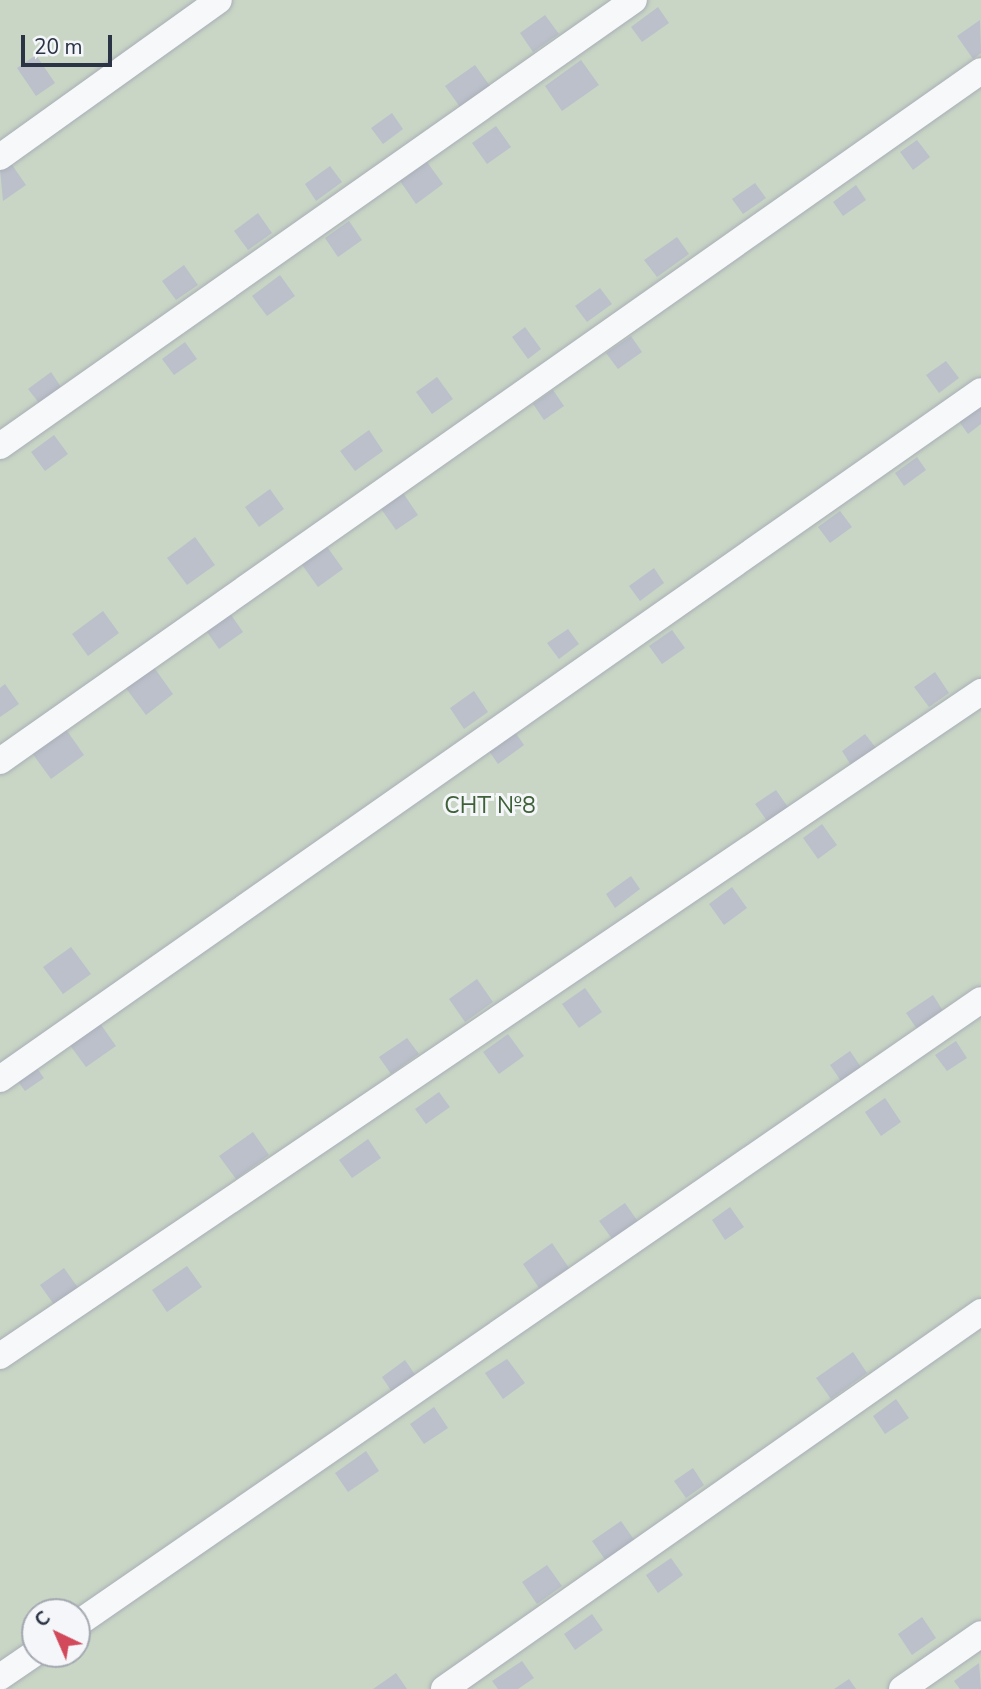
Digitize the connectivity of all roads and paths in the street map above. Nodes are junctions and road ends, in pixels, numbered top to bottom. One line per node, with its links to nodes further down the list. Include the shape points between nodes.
1 (219, 0): 4 (street)
2 (634, 0): 6 (street)
3 (981, 71): 8 (street)
4 (0, 157)
5 (981, 391): 10 (street)
6 (0, 446)
7 (981, 692): 12 (street)
8 (0, 761)
9 (981, 1000): 13 (street)
10 (0, 1079)
11 (981, 1312): 17 (street)
12 (0, 1356)
13 (91, 1614)
14 (981, 1634): 18 (street)
15 (21, 1663): 16 (street)
16 (0, 1677)
17 (444, 1689)
18 (902, 1689)

